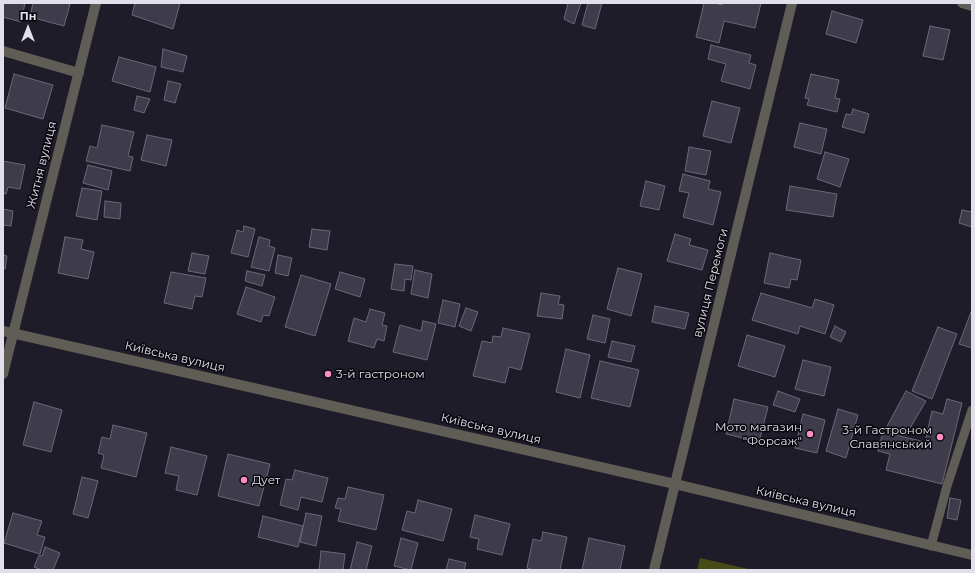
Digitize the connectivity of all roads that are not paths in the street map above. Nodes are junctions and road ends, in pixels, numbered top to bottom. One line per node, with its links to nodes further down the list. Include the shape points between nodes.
1 (96, 3): 6 (street, Житня вулиця)
2 (792, 3): 10 (street, вулиця Перемоги)
3 (962, 3): 4 (street)
4 (972, 6)
5 (3, 51): 6 (street)
6 (79, 73): 7 (street, Житня вулиця)
7 (8, 332): 8 (street, Житня вулиця); 10 (street, Київська вулиця)
8 (3, 374)
9 (972, 410): 11 (lane)
10 (675, 484): 11 (street, Київська вулиця); 13 (street, вулиця Перемоги)
11 (931, 546): 12 (street, Київська вулиця)
12 (972, 555)
13 (654, 570)

